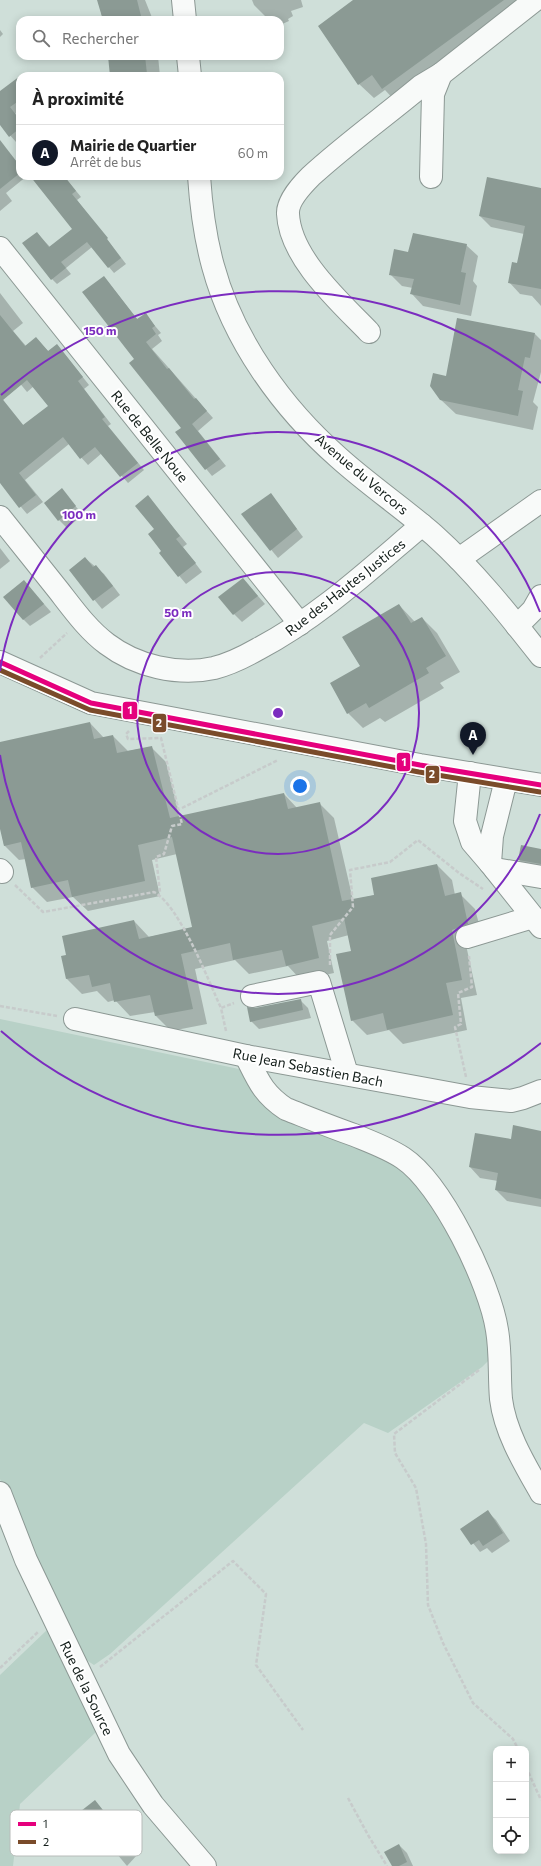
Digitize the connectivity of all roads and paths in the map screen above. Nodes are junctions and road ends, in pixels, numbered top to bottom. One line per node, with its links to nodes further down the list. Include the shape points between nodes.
1 (183, 0): 3 (street)
2 (535, 0): 6 (street)
3 (185, 16)
4 (188, 60): 5 (street)
5 (190, 72)
6 (441, 74): 7 (street, via 433,94); 10 (street, via 421,86 310,177 294,196 288,213 291,230 304,259 324,286)
7 (430, 177)
8 (199, 180): 13 (street, Avenue du Vercors, via 200,199 213,267 229,310 258,367 303,423 334,454)
9 (0, 248): 16 (street, Rue de Belle Noue)
10 (369, 332)
11 (541, 501): 14 (street)
12 (0, 517): 16 (street, Rue des Hautes Justices, via 94,632 118,652 147,664 185,671 214,668 239,659)
13 (422, 525): 14 (street, Avenue du Vercors); 16 (street, Rue des Hautes Justices, via 342,593)
14 (459, 559): 17 (street, Avenue du Vercors)
15 (541, 596): 17 (street, via 534,610)
16 (300, 624)
17 (517, 626): 19 (street, Avenue du Vercors)
18 (68, 632): 20 (path)
19 (541, 656)
20 (41, 657)
21 (0, 662): 22 (street, via 91,702)
22 (154, 714): 24 (street); 32 (path, via 126,734 128,739 162,738 182,824 172,826 164,854 156,857)
23 (282, 758): 27 (path)
24 (470, 773): 25 (street); 28 (street, via 465,821 472,842)
25 (506, 780): 26 (street); 28 (street, via 492,836)
26 (541, 785)
27 (182, 808)
28 (493, 866): 30 (street); 33 (street)
29 (1, 871): 38 (path, via 43,912 154,892 162,896 181,924)
30 (541, 877)
31 (484, 890): 35 (path, via 418,840 390,862 350,870 353,907 330,935 330,966)
32 (160, 892)
33 (537, 922): 34 (street)
34 (467, 937): 43 (path, via 472,987 458,993 461,1024 455,1027)
35 (319, 982): 36 (street); 41 (street)
36 (252, 996): 38 (path)
37 (0, 1006): 39 (path)
38 (221, 1008): 40 (path)
39 (75, 1019): 40 (street, Rue Jean Sebastien Bach)
40 (238, 1054): 41 (street, Rue Jean Sebastien Bach); 44 (street, via 275,1102 286,1109 386,1148 416,1168 439,1197 477,1270 490,1300)
41 (347, 1074): 43 (street, Rue Jean Sebastien Bach)
42 (541, 1091): 43 (street, Rue Jean Sebastien Bach, via 511,1101)
43 (470, 1097)
44 (500, 1354): 46 (street, via 501,1400 510,1432); 51 (path, via 394,1434 395,1453 416,1488 426,1544 428,1605 443,1643 473,1703 513,1739)
45 (0, 1493): 47 (street, Rue de la Source, via 26,1560)
46 (541, 1493)
47 (55, 1620): 48 (path, via 43,1627); 49 (street, Rue de la Source)
48 (0, 1668)
49 (84, 1680): 50 (path, via 233,1561 266,1594 256,1665); 55 (street, Rue de la Source, via 119,1754 153,1806)
50 (302, 1730)
51 (516, 1746)
52 (529, 1774): 54 (path)
53 (348, 1798): 56 (path)
54 (541, 1800)
55 (205, 1866)
56 (387, 1866)

